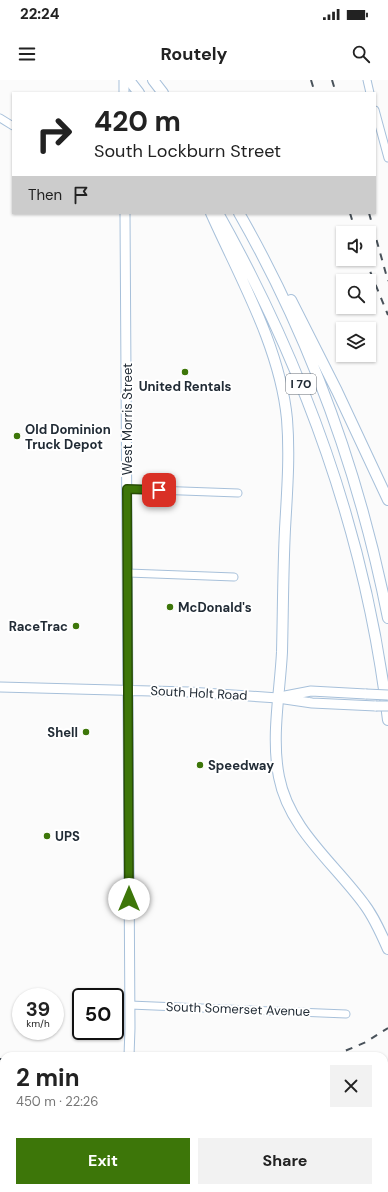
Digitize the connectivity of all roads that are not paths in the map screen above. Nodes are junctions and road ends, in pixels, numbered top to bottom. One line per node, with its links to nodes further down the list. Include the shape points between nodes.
1 (124, 80): 5 (main road)
2 (129, 80): 6 (highway)
3 (153, 80): 7 (highway)
4 (367, 80): 8 (street)
5 (124, 92)
6 (138, 92)
7 (162, 92)
8 (370, 92)
9 (376, 114): 12 (street)
10 (0, 118): 11 (street)
11 (12, 125)
12 (388, 158)
13 (125, 214): 18 (main road, West Morris Street)
14 (211, 214): 27 (highway, via 268,342 285,401 288,454 282,651)
15 (219, 214): 29 (highway, I 70, via 252,276 285,346 332,468 368,600)
16 (240, 214): 17 (highway, I 70)
17 (258, 249): 20 (highway, via 308,331); 23 (highway, I 70, via 302,338 336,425 361,502)
18 (127, 489): 19 (street); 21 (main road, West Morris Street)
19 (238, 493)
20 (388, 500)
21 (128, 573): 22 (street); 25 (main road, West Morris Street)
22 (234, 578)
23 (388, 618)
24 (0, 687): 25 (main road, South Holt Road)
25 (128, 690): 27 (main road, South Holt Road); 31 (main road, West Morris Street)
26 (388, 695): 27 (main road, South Holt Road, bridge, via 311,692)
27 (278, 698): 28 (main road, South Holt Road, bridge, via 312,703); 30 (highway, via 277,761 280,784 287,802 302,830 364,904)
28 (388, 706)
29 (388, 720)
30 (388, 948)
31 (130, 1005): 32 (street, South Somerset Avenue); 33 (main road, West Morris Street)
32 (346, 1014)
33 (129, 1052)

